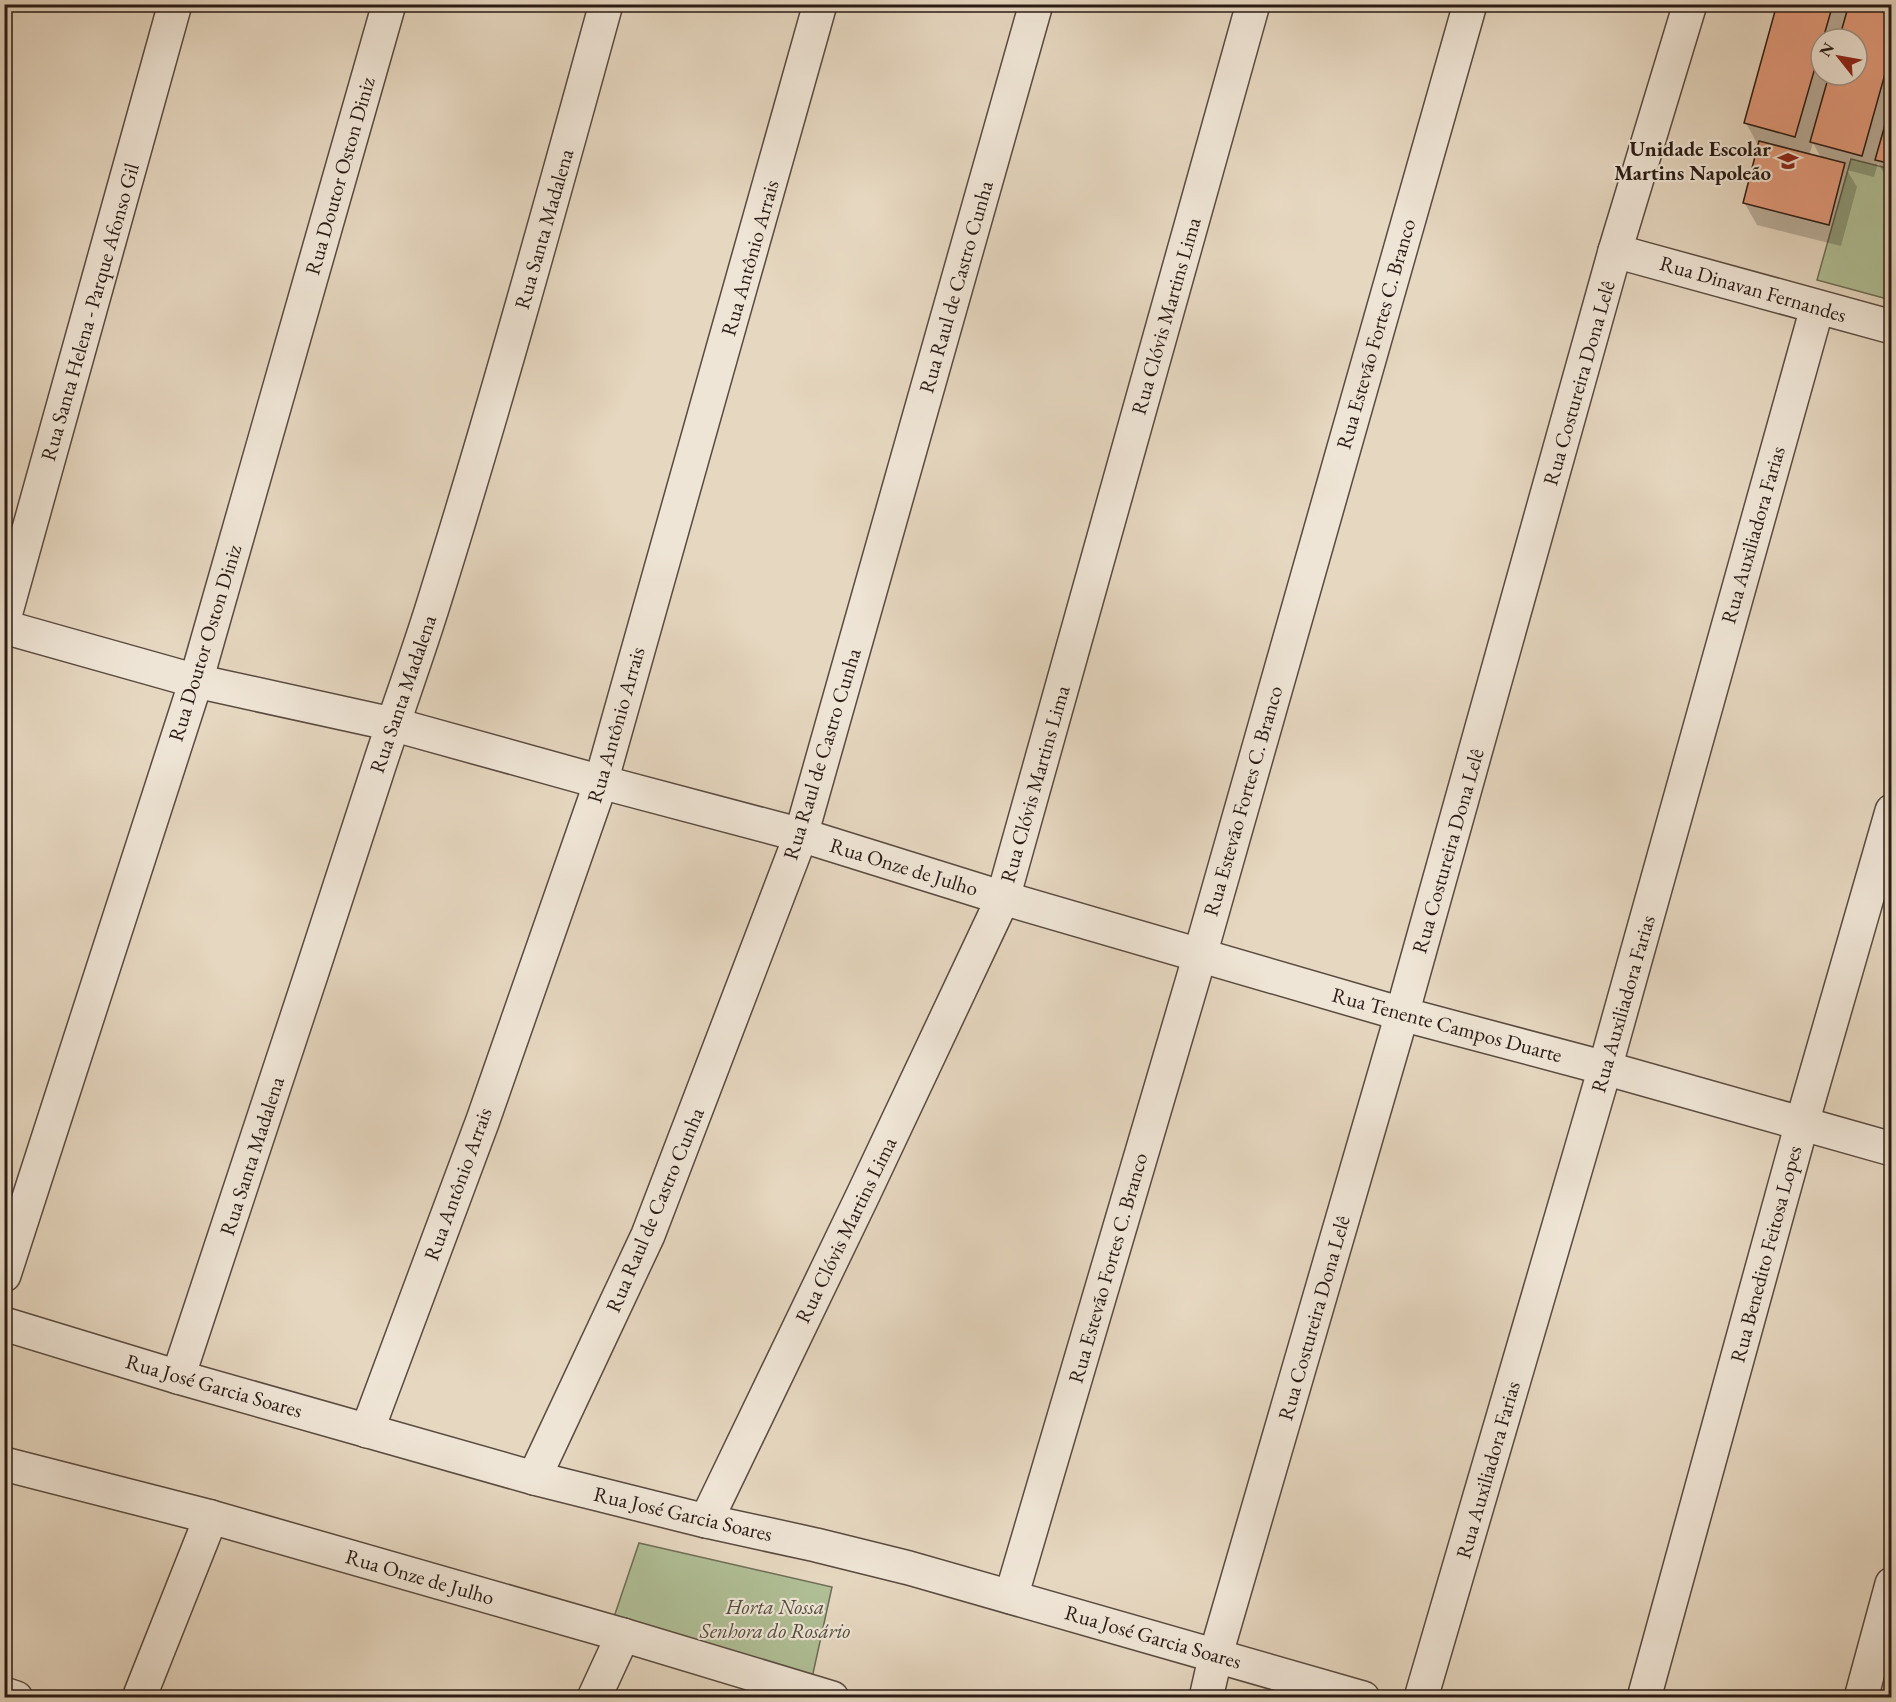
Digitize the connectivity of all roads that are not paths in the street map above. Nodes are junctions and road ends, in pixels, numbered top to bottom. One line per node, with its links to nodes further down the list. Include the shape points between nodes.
1 (175, 4): 12 (street, Rua Santa Helena - Parque Afonso Gil)
2 (389, 4): 14 (street, Rua Doutor Oston Diniz)
3 (606, 4): 15 (street, Rua Santa Madalena, via 474,470)
4 (820, 4): 16 (street, Rua Antônio Arrais)
5 (1036, 4): 18 (street, Rua Raul de Castro Cunha)
6 (1253, 4): 19 (street, Rua Clóvis Martins Lima)
7 (1470, 4): 20 (street, Rua Estevão Fortes C. Branco)
8 (1690, 4): 9 (street, Rua Costureira Dona Lelê)
9 (1616, 251): 10 (street, Rua Dinavan Fernandes); 21 (street, Rua Costureira Dona Lelê)
10 (1817, 308): 11 (street, Rua Dinavan Fernandes); 22 (street, Rua Auxiliadora Farias)
11 (1892, 327)
12 (4, 619)
13 (4, 627): 14 (street, Rua Onze de Julho)
14 (196, 681): 15 (street, Rua Onze de Julho); 25 (street, Rua Doutor Oston Diniz)
15 (392, 724): 16 (street, Rua Onze de Julho); 27 (street, Rua Santa Madalena)
16 (601, 782): 18 (street, Rua Onze de Julho); 28 (street, Rua Antônio Arrais, via 483,1120)
17 (1892, 811): 23 (street, Rua Benedito Feitosa Lopes)
18 (801, 835): 19 (street, Rua Onze de Julho); 30 (street, Rua Raul de Castro Cunha, via 648,1235)
19 (1003, 898): 20 (street, Rua Tenente Campos Duarte); 32 (street, Rua Clóvis Martins Lima)
20 (1200, 955): 21 (street, Rua Tenente Campos Duarte); 34 (street, Rua Estevão Fortes C. Branco)
21 (1402, 1014): 22 (street, Rua Tenente Campos Duarte); 36 (street, Rua Costureira Dona Lelê)
22 (1605, 1068): 23 (street, Rua Tenente Campos Duarte); 44 (street, Rua Auxiliadora Farias)
23 (1802, 1123): 24 (street, Rua Tenente Campos Duarte); 45 (street, Rua Benedito Feitosa Lopes)
24 (1892, 1149)
25 (4, 1275)
26 (4, 1324): 27 (street, Rua José Garcia Soares)
27 (178, 1377): 28 (street, Rua José Garcia Soares)
28 (367, 1431): 30 (street, Rua José Garcia Soares)
29 (4, 1464): 31 (street, Rua Onze de Julho)
30 (534, 1478): 32 (street, Rua José Garcia Soares)
31 (211, 1517): 35 (street, Rua Onze de Julho); 39 (street)
32 (706, 1521): 34 (street, Rua José Garcia Soares, via 851,1553)
33 (1892, 1584): 46 (street)
34 (1011, 1597): 36 (street, Rua José Garcia Soares)
35 (623, 1635): 40 (street); 41 (street, Rua Onze de Julho)
36 (1216, 1654): 42 (street, Rua Costureira Dona Lelê); 43 (street, Rua José Garcia Soares)
37 (4, 1694): 38 (street)
38 (15, 1698)
39 (139, 1698)
40 (594, 1698)
41 (832, 1698)
42 (1206, 1698)
43 (1364, 1698)
44 (1421, 1698)
45 (1644, 1698)
46 (1861, 1698)

